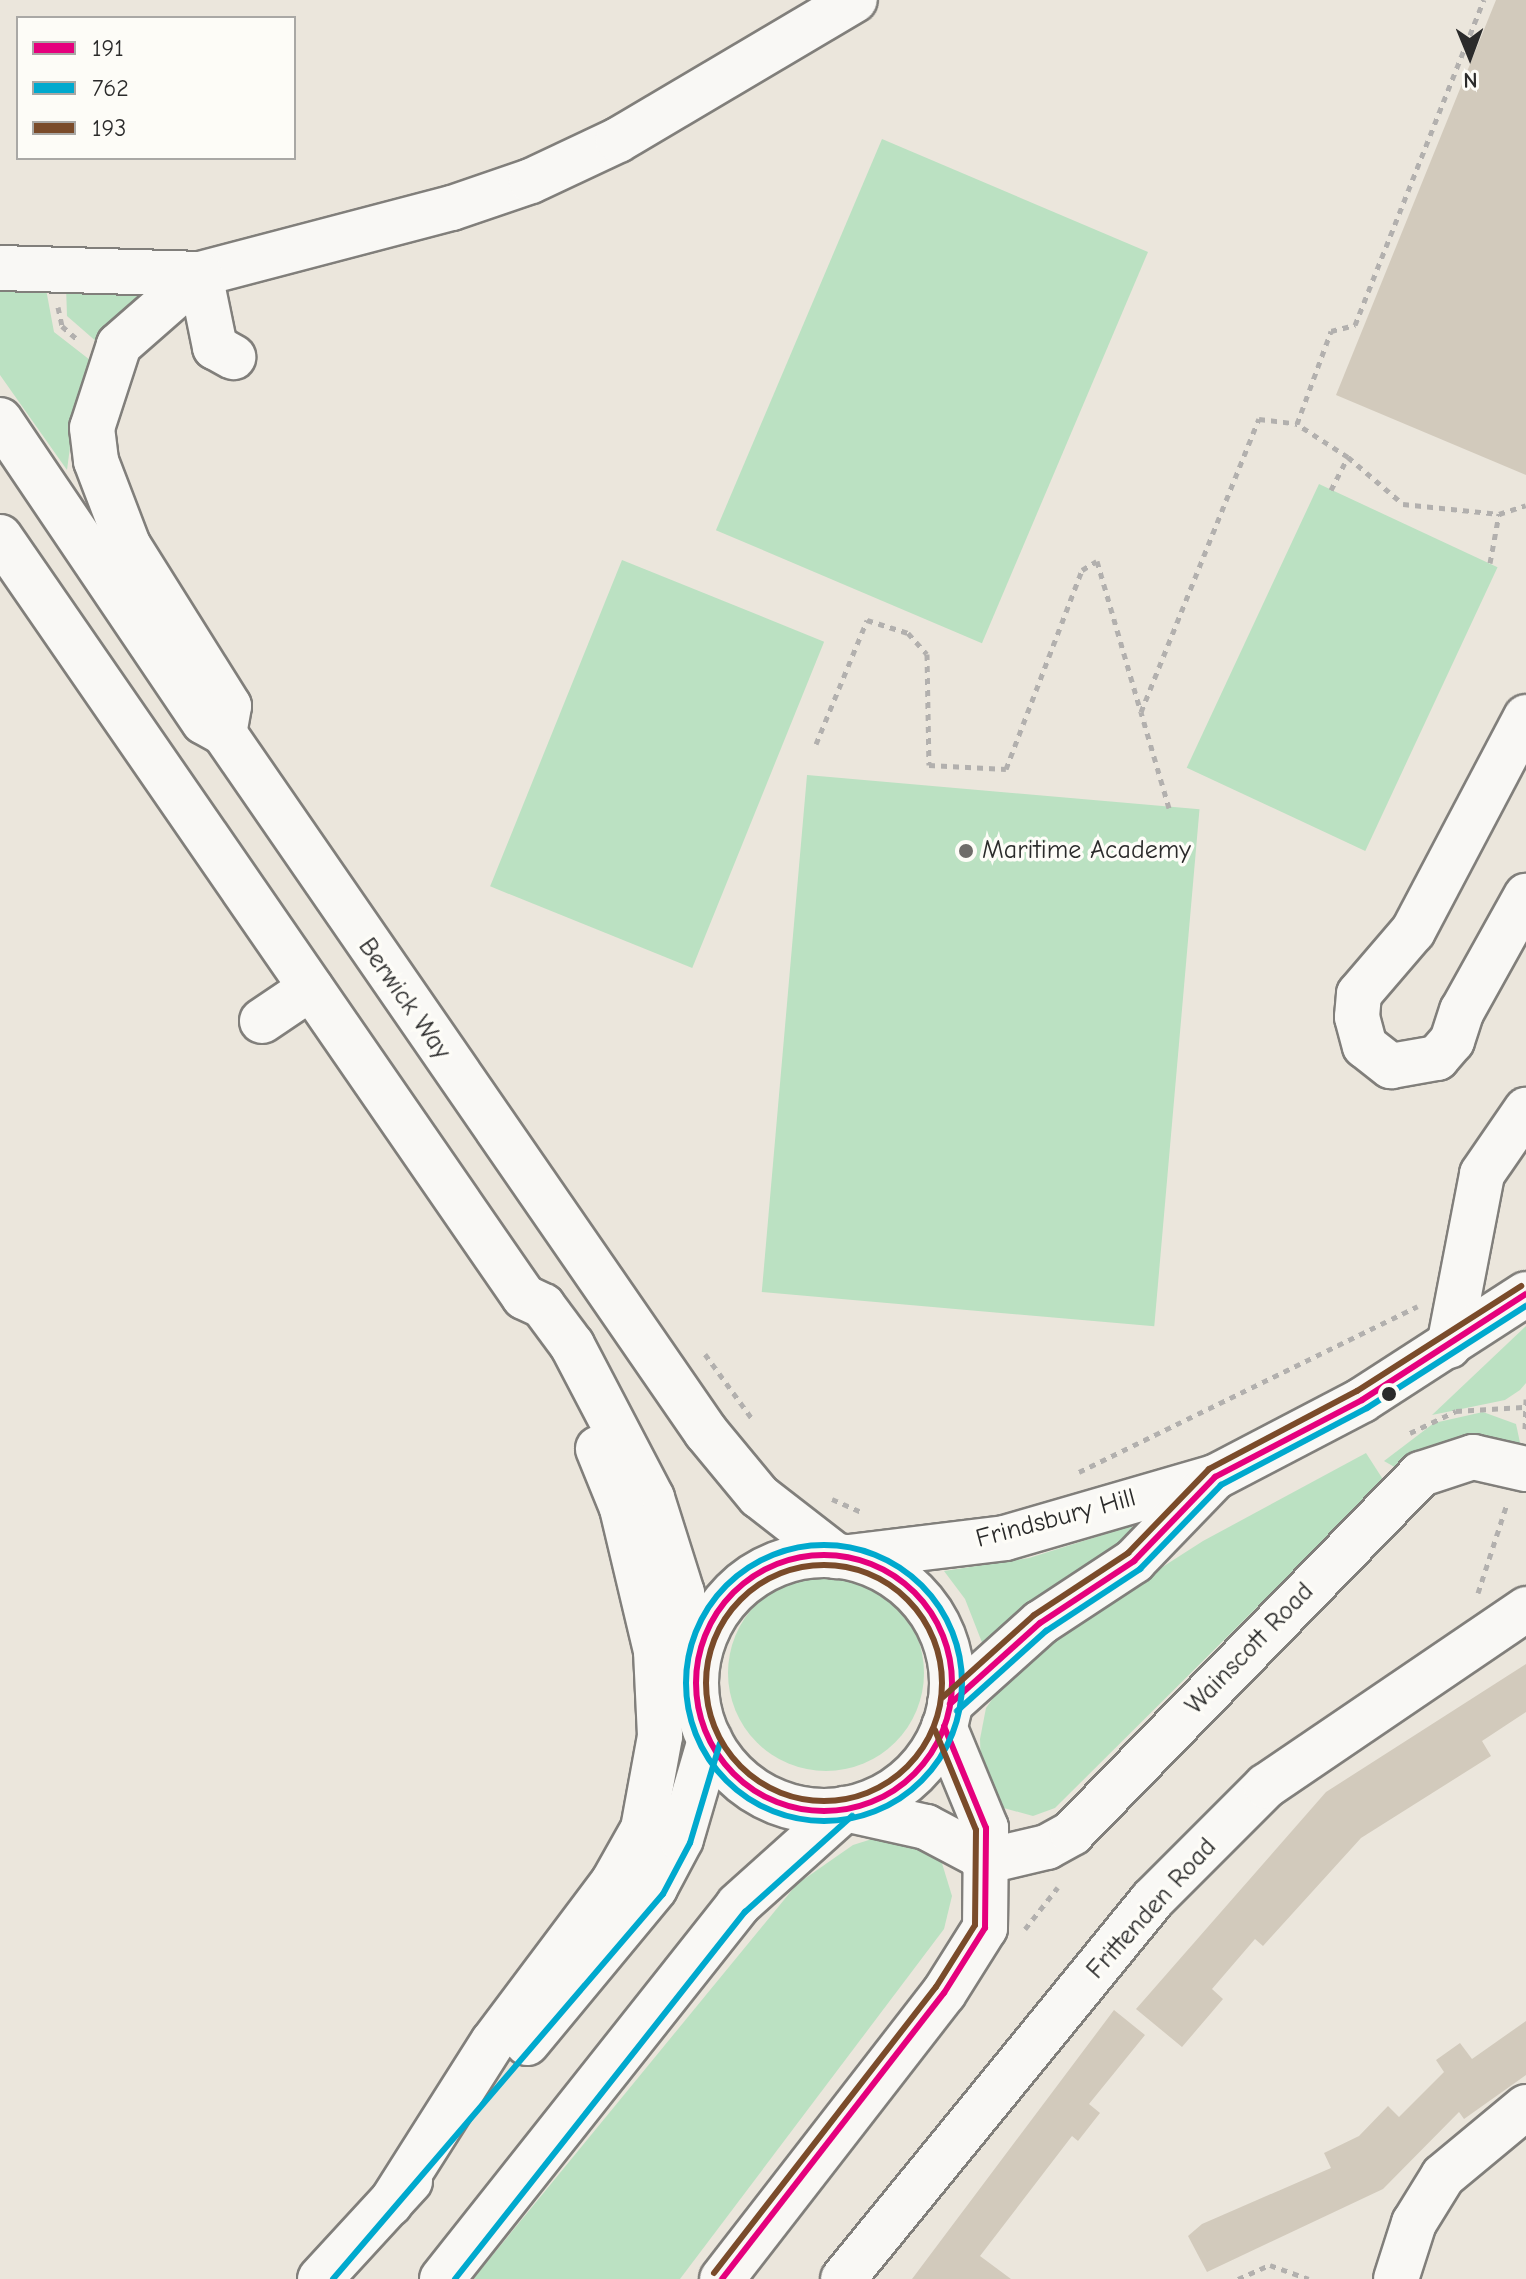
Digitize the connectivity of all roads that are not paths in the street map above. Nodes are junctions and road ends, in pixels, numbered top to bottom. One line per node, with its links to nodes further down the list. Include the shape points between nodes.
1 (801, 0): 3 (main road)
2 (855, 0): 3 (main road)
3 (743, 62): 5 (main road, via 618,140 531,181 357,238)
4 (0, 268): 5 (main road)
5 (200, 274): 6 (main road, via 215,347); 10 (main road, via 119,345 92,428 96,461 128,545 229,706)
6 (233, 357)
7 (0, 420): 10 (main road, Berwick Way, via 204,722)
8 (0, 537): 12 (main road)
9 (1526, 717): 11 (main road, via 1413,931 1359,994 1357,1017 1365,1046 1391,1066 1437,1058 1452,1041 1462,1011)
10 (224, 733): 22 (main road, Berwick Way, via 706,1432 759,1496)
11 (1526, 896)
12 (311, 988): 13 (main road); 18 (main road)
13 (262, 1021)
14 (1526, 1110): 19 (main road, via 1482,1174)
15 (1526, 1129): 16 (main road, via 1521,1140)
16 (1526, 1170)
17 (1526, 1294): 19 (main road, Frindsbury Hill)
18 (524, 1297): 24 (main road, via 543,1306 572,1345 652,1498 682,1593); 30 (main road, via 525,1315 591,1430 626,1522 656,1651 656,1773 643,1829 613,1882 493,2042)
19 (1449, 1346): 21 (main road, Frindsbury Hill)
20 (1521, 1465): 28 (main road, Wainscott Road, via 1473,1457 1421,1474 1072,1833 1047,1847)
21 (1215, 1477): 22 (main road, Frindsbury Hill, via 1005,1538); 25 (main road, Frindsbury Hill, via 1134,1561 1040,1623)
22 (841, 1556): 24 (main road, via 778,1564 740,1587 706,1634); 25 (main road, via 890,1573 925,1604 949,1657)
23 (1526, 1609): 34 (main road, Frittenden Road, via 1266,1786 1153,1899)
24 (696, 1677): 26 (main road)
25 (947, 1715): 27 (main road, via 911,1777 880,1798); 28 (main road, via 986,1828)
26 (710, 1740): 27 (main road, via 736,1776 760,1793 801,1808); 30 (main road, via 681,1839 655,1888)
27 (845, 1809): 28 (main road, via 926,1827); 32 (main road, via 738,1905)
28 (982, 1859): 33 (main road, via 989,1908 967,1961)
29 (1526, 2107): 35 (main road, via 1443,2176 1414,2223)
30 (390, 2204): 31 (main road)
31 (320, 2279)
32 (442, 2279)
33 (722, 2279)
34 (843, 2279)
35 (1396, 2279)

